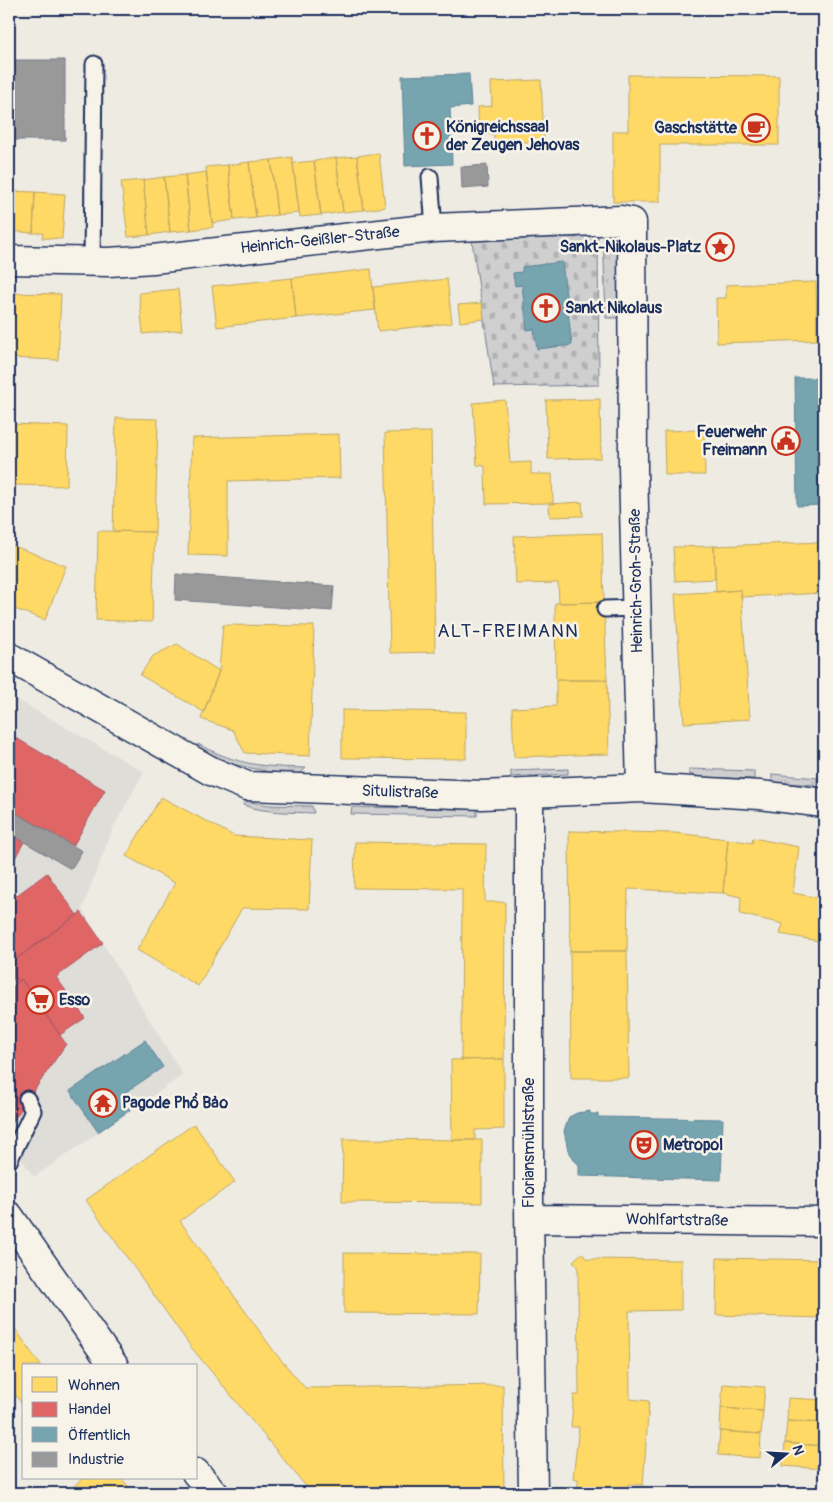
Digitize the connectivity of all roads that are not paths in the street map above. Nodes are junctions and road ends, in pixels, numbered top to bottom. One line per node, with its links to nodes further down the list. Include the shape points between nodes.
1 (94, 64): 5 (lane)
2 (430, 177): 3 (lane)
3 (434, 228): 5 (street, Heinrich-Geißler-Straße, via 153,259); 6 (street, Heinrich-Geißler-Straße, via 632,222)
4 (9, 260): 5 (street, Heinrich-Geißler-Straße)
5 (92, 262)
6 (633, 374): 7 (street, Heinrich-Groh-Straße)
7 (636, 608): 8 (lane); 10 (street, Heinrich-Groh-Straße)
8 (604, 609)
9 (9, 657): 11 (street, Situlistraße, via 211,771 247,786)
10 (641, 788): 11 (street, Situlistraße); 12 (street, Situlistraße, via 760,795)
11 (530, 794): 16 (street, Floriansmühlstraße)
12 (824, 803)
13 (27, 1099): 14 (lane, via 33,1111)
14 (9, 1161)
15 (9, 1216): 18 (street)
16 (530, 1219): 17 (street, Wohlfartstraße); 21 (street, Floriansmühlstraße)
17 (824, 1222)
18 (113, 1364)
19 (198, 1475): 20 (street)
20 (214, 1493)
21 (533, 1493)

